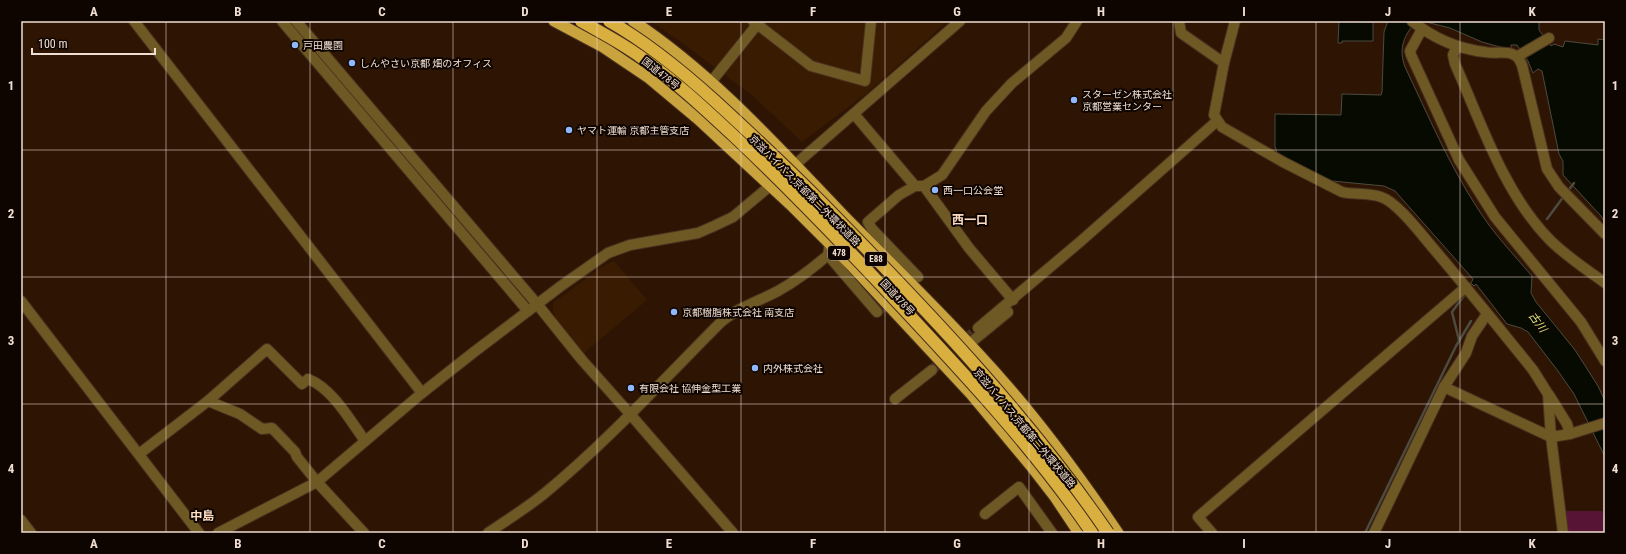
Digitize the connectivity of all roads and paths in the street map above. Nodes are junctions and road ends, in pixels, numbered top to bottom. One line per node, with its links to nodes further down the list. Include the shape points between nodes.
1 (134, 21): 44 (street)
2 (282, 21): 36 (street)
3 (296, 21): 35 (street)
4 (554, 21): 25 (highway, 国道478号 / 478, via 603,47 649,78)
5 (581, 21): 65 (highway, 京滋バイパス;京都第二外環状道路 / E88, bridge, via 638,55 671,81 732,134 803,204 1003,418 1074,506)
6 (609, 21): 66 (highway, 京滋バイパス;京都第二外環状道路 / E88, bridge, via 645,44 702,90 768,150 866,249 1012,409 1084,497)
7 (633, 21): 20 (highway, 国道478号, via 666,44)
8 (871, 21): 19 (street)
9 (960, 21): 21 (street)
10 (1077, 21): 26 (street, via 1066,38 1012,83 986,111 942,175)
11 (1179, 21): 18 (street, via 1181,33)
12 (1235, 21): 18 (street)
13 (756, 22): 19 (street, via 811,66); 20 (street)
14 (1416, 25): 16 (street, via 1444,42); 41 (street, via 1411,56 1460,160 1495,217 1581,322)
15 (1549, 38): 17 (street)
16 (1457, 46): 17 (street); 31 (street, via 1453,55 1455,64 1516,196 1549,239)
17 (1518, 56): 27 (street, via 1547,169 1559,187)
18 (1224, 63): 23 (street, via 1214,114)
19 (865, 81): 21 (street)
20 (711, 82): 24 (highway, 国道478号)
21 (876, 94): 22 (street)
22 (854, 114): 24 (street); 26 (street)
23 (1217, 121): 32 (street, via 1222,127 1283,162 1342,192 1382,197 1417,229); 33 (street)
24 (795, 165): 25 (street); 40 (highway, 国道478号)
25 (770, 186): 28 (highway, 国道478号 / 478); 35 (street, via 733,217 709,229 630,245 608,253)
26 (919, 186): 30 (street, via 900,195 868,222); 33 (street)
27 (1605, 234)
28 (830, 243): 29 (street); 64 (highway, 国道478号 / 478, via 971,394 1031,466)
29 (828, 255): 37 (street); 48 (street, via 779,290 727,317)
30 (918, 276)
31 (1605, 283)
32 (1466, 287): 38 (street); 68 (street, via 1198,517)
33 (1013, 300): 39 (street); 40 (street, via 1012,309)
34 (21, 301): 53 (street)
35 (537, 304): 36 (street); 48 (street)
36 (528, 312): 44 (street)
37 (876, 312)
38 (1487, 314): 43 (street); 45 (street, via 1533,370)
39 (978, 328)
40 (969, 344): 67 (highway, 国道478号, via 1063,454)
41 (1605, 361)
42 (932, 370): 46 (street)
43 (1444, 386): 51 (street); 69 (street)
44 (422, 393): 52 (street)
45 (1548, 394): 50 (street); 51 (street)
46 (895, 399)
47 (208, 401): 52 (street, via 267,349 302,384 308,379 318,383 330,394); 53 (street); 54 (street, via 240,414 262,429 272,428 295,452)
48 (630, 414): 61 (street, via 550,489); 62 (street)
49 (1605, 423): 50 (street)
50 (1573, 433): 51 (street)
51 (1551, 437): 70 (street)
52 (365, 441): 54 (street)
53 (139, 454): 58 (street)
54 (317, 482): 59 (street); 60 (street)
55 (985, 514): 63 (street, via 1019,487)
56 (21, 520): 57 (street)
57 (31, 533)
58 (199, 533)
59 (218, 533)
60 (364, 533)
61 (488, 533)
62 (733, 533)
63 (1052, 533)
64 (1079, 533)
65 (1092, 533)
66 (1108, 533)
67 (1118, 533)
68 (1212, 533)
69 (1374, 533)
70 (1563, 533)

